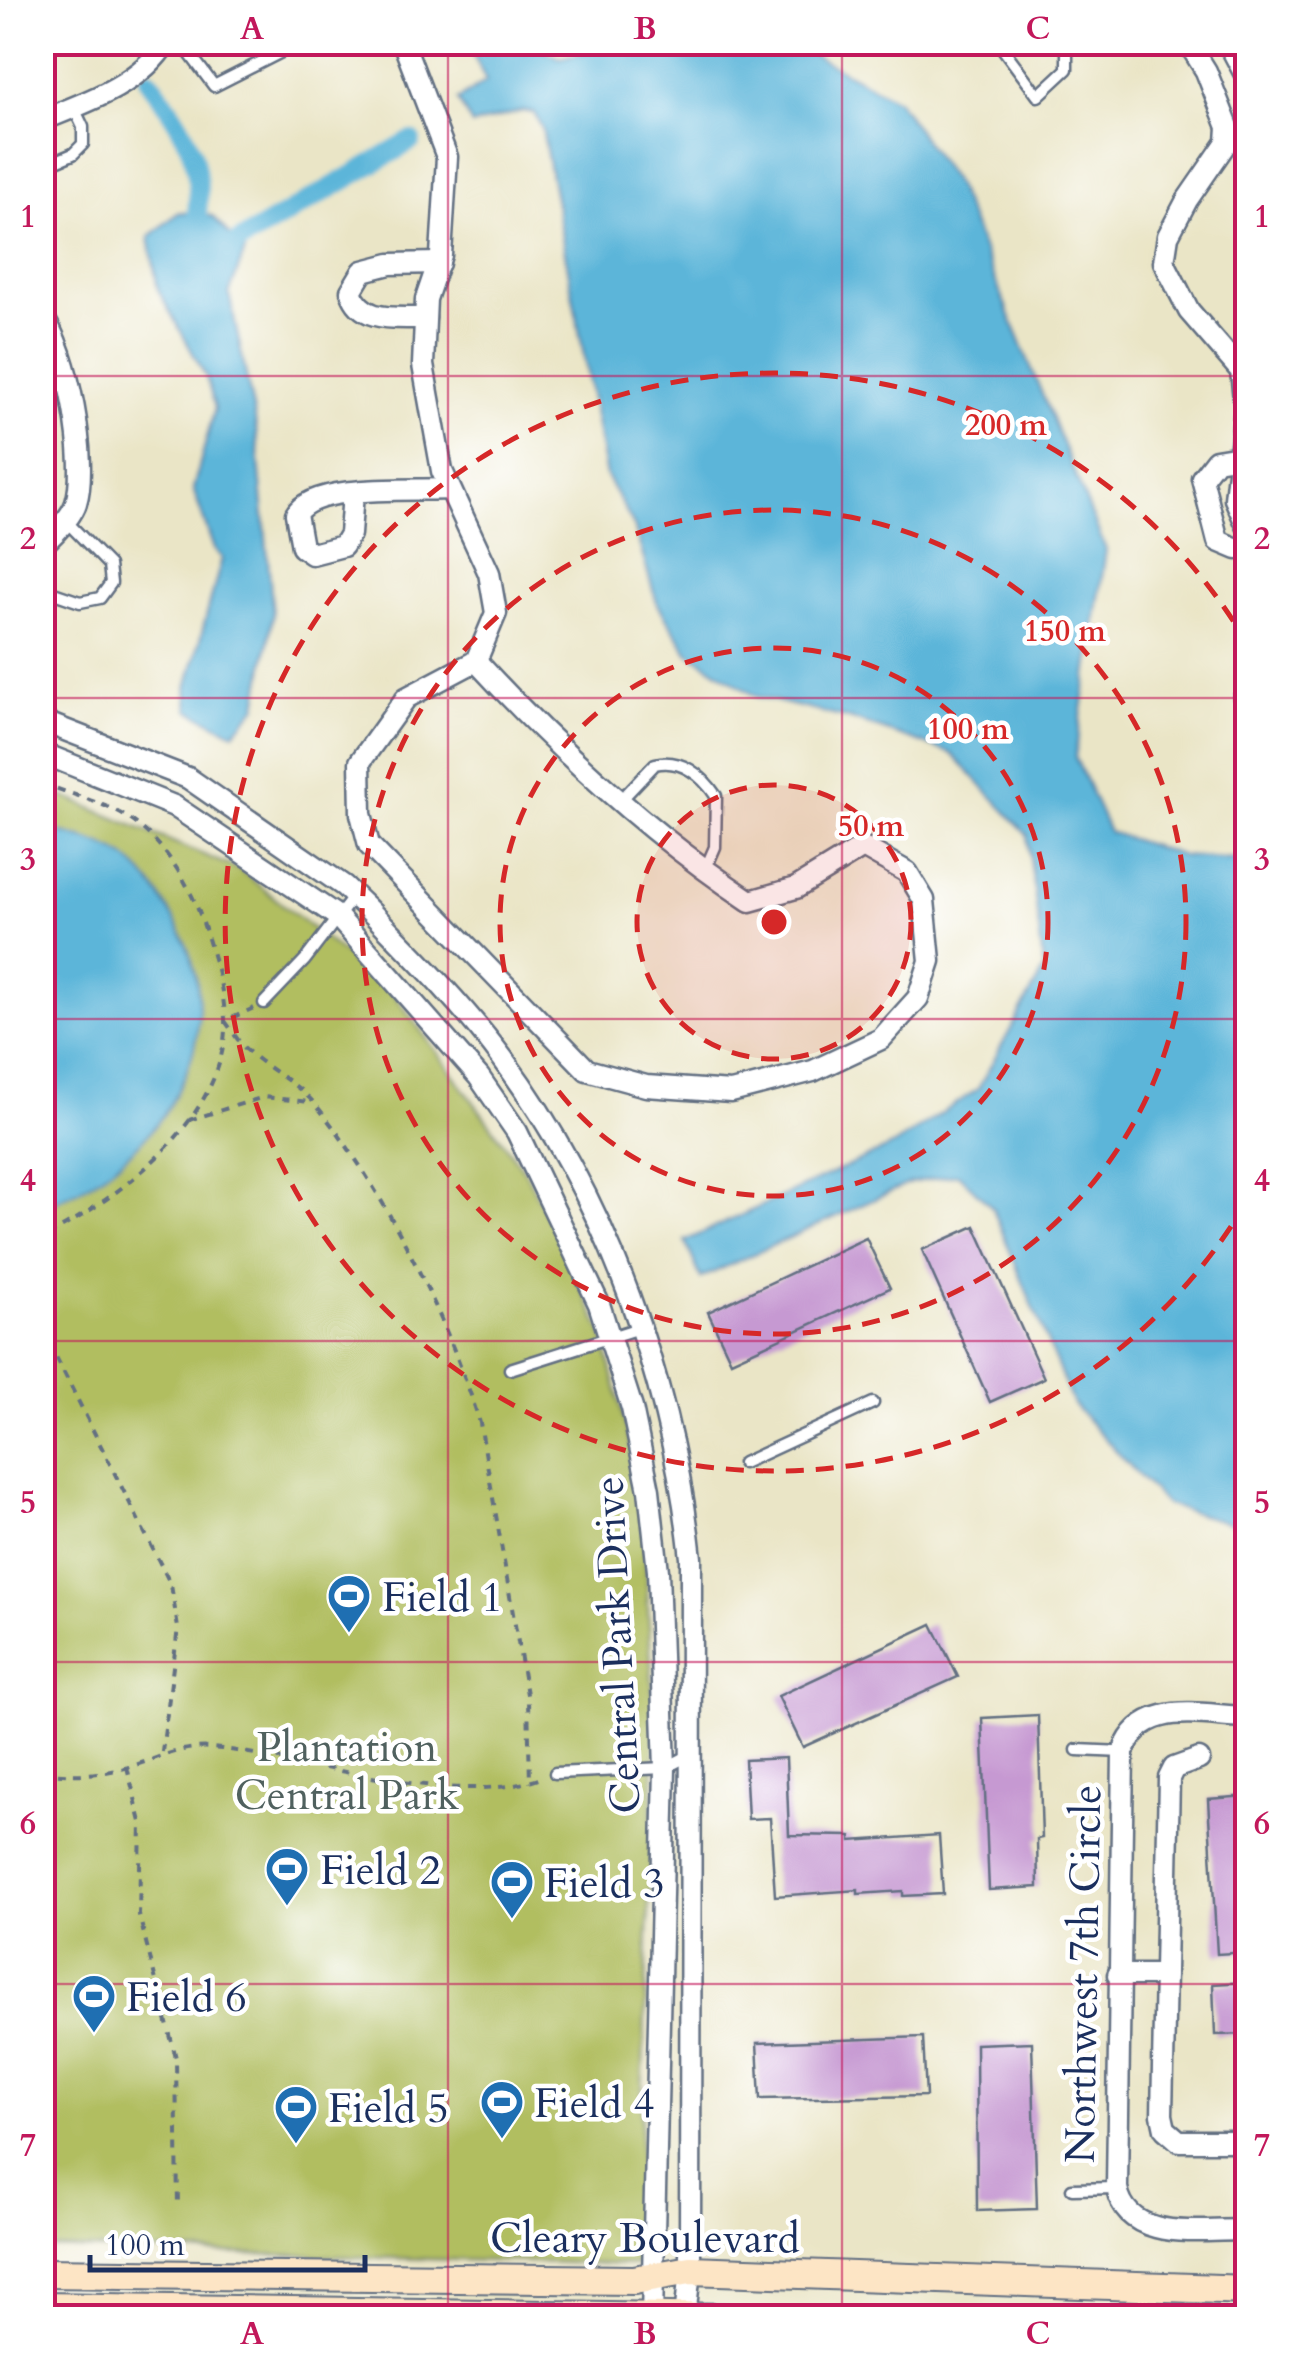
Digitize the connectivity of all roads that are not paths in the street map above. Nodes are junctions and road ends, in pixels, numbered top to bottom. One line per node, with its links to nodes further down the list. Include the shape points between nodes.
1 (166, 42): 10 (street, via 104,95)
2 (181, 42): 3 (lane, via 214,86 287,49)
3 (287, 42)
4 (403, 42): 13 (street, via 447,157)
5 (998, 42): 6 (lane, via 1038,96 1067,70)
6 (1068, 42)
7 (1188, 42): 16 (street, via 1228,127 1227,142 1180,212 1164,262 1189,311 1242,372)
8 (1228, 42): 9 (street)
9 (1248, 80)
10 (73, 107): 11 (street); 12 (lane, via 84,144)
11 (42, 120)
12 (42, 167)
13 (438, 262): 14 (street); 14 (street, via 363,272 351,291 366,314)
14 (426, 318): 17 (street, via 423,365)
15 (44, 320): 19 (street, via 76,413 81,460 76,506)
16 (1240, 456): 20 (street, via 1235,499); 22 (street, via 1216,460 1202,478 1218,541 1237,550)
17 (450, 489): 18 (street); 24 (street, via 488,573 496,613)
18 (353, 493)
19 (64, 520): 21 (street); 23 (lane, via 109,566 111,583 100,598 80,602)
20 (1248, 528)
21 (42, 545)
22 (1248, 546)
23 (42, 589)
24 (476, 662): 27 (street, via 562,754); 28 (street, via 406,698 360,762 369,845 587,1070 646,1086 731,1092 813,1071 881,1039 918,998 930,960 924,900 907,872 863,847 796,888 750,901)
25 (42, 721): 29 (street, Central Park Drive, via 188,778)
26 (42, 753): 30 (street, Central Park Drive, via 174,806)
27 (620, 801): 28 (street); 28 (lane, via 655,764 678,763 695,772 716,796 714,847)
28 (704, 871)
29 (354, 896): 30 (lane); 32 (street, Central Park Drive, via 501,1057 541,1114)
30 (336, 916): 31 (lane); 33 (street, Central Park Drive, via 479,1077 517,1132)
31 (264, 1003)
32 (639, 1328): 33 (lane); 40 (street, Central Park Drive, via 682,1477 692,1558)
33 (612, 1340): 34 (lane); 42 (street, Central Park Drive, via 650,1490)
34 (510, 1370)
35 (872, 1403): 36 (lane)
36 (743, 1463)
37 (1248, 1717): 39 (street, Northwest 7th Circle, via 1151,1717 1132,1730)
38 (1077, 1750): 39 (lane)
39 (1123, 1752): 44 (street, Northwest 7th Circle)
40 (693, 1753): 42 (lane); 50 (street, Central Park Drive)
41 (1199, 1759): 45 (street, via 1174,1768 1168,1778)
42 (666, 1768): 43 (lane); 52 (street, Central Park Drive)
43 (555, 1773)
44 (1118, 1975): 45 (street); 47 (street, Northwest 7th Circle)
45 (1165, 1975): 46 (street, via 1166,2129 1178,2141)
46 (1248, 2141)
47 (1116, 2188): 48 (lane); 49 (street, Northwest 7th Circle, via 1128,2214 1148,2227)
48 (1072, 2189)
49 (1248, 2230)
50 (690, 2270): 52 (street, Cleary Boulevard); 53 (street, Cleary Boulevard); 56 (street, Central Park Drive)
51 (50, 2274): 52 (street, Cleary Boulevard, via 634,2280); 54 (street)
52 (656, 2274): 55 (street, Central Park Drive)
53 (1248, 2290)
54 (51, 2311): 55 (street, Cleary Boulevard)
55 (652, 2316): 56 (street, Cleary Boulevard)
56 (685, 2316): 57 (street, Cleary Boulevard)
57 (733, 2318)

